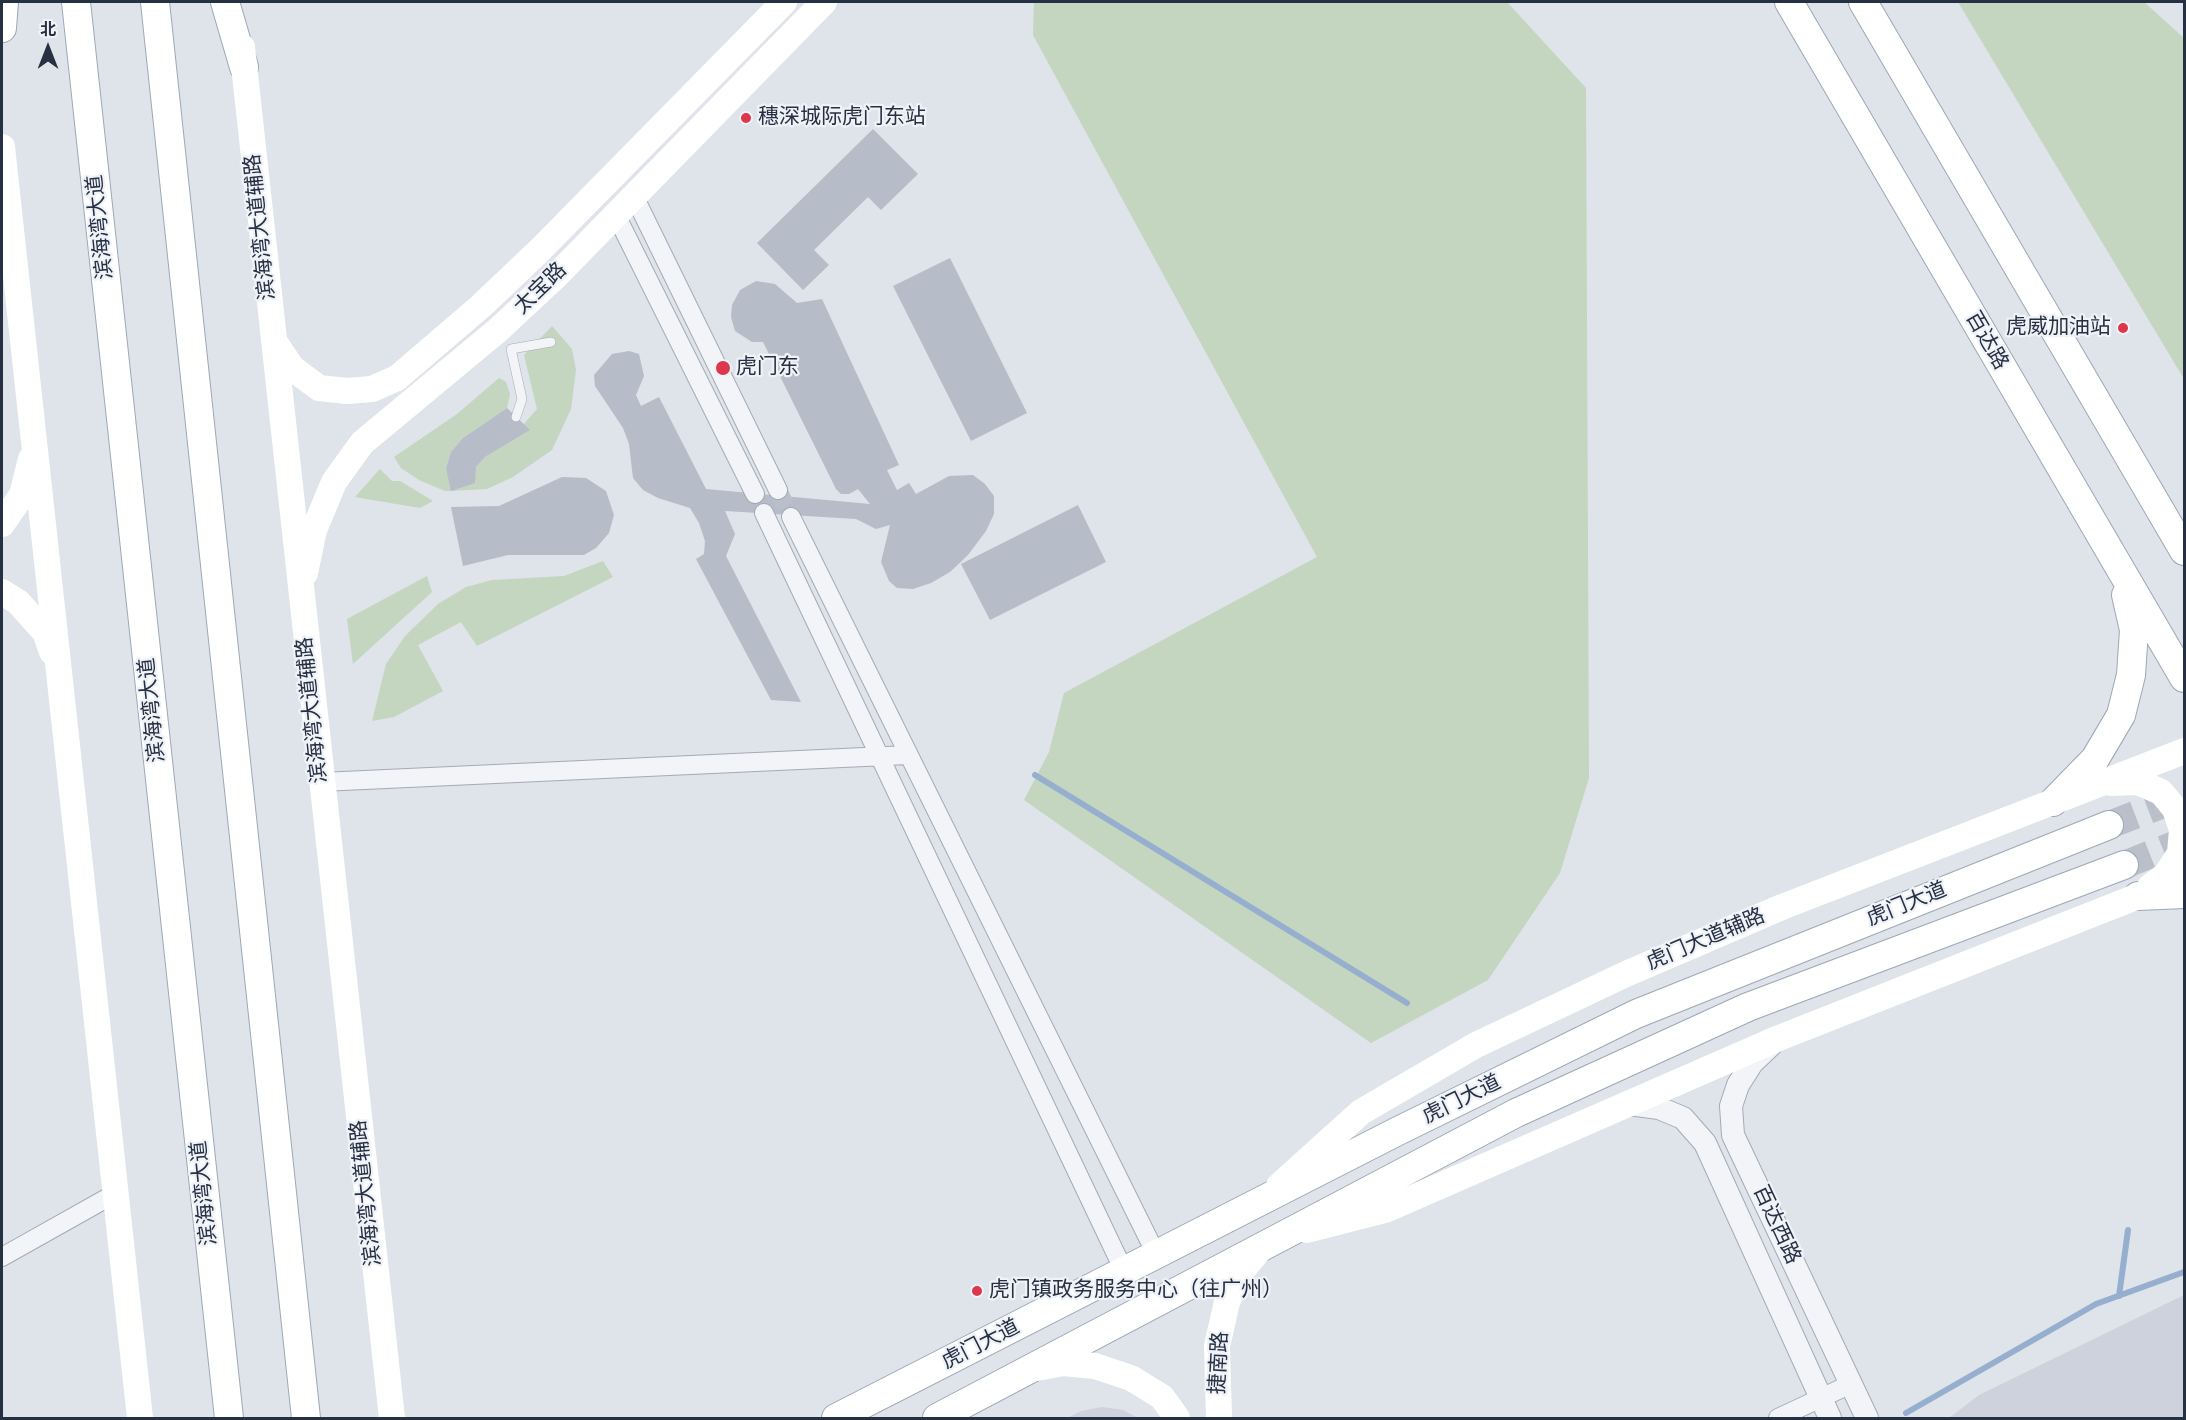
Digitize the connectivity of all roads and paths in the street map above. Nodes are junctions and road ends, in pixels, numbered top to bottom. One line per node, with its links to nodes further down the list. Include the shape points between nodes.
1 (4, 2): 11 (main road)
2 (76, 2): 55 (main road, 滨海湾大道)
3 (154, 2): 56 (main road)
4 (225, 2): 13 (main road)
5 (237, 2): 13 (main road, 滨海湾大道辅路)
6 (784, 2): 17 (main road, 太宝路, via 539,250 397,378 372,389 319,388 292,368)
7 (824, 2): 15 (main road, 太宝路)
8 (1776, 2): 12 (main road)
9 (1789, 2): 12 (main road, 百达路)
10 (1868, 7): 26 (main road)
11 (2, 28)
12 (1811, 40): 27 (main road, 百达路)
13 (244, 67): 17 (main road, 滨海湾大道辅路)
14 (2, 147): 20 (main road)
15 (634, 196): 16 (main road, 太宝路); 21 (street)
16 (616, 214): 22 (street); 29 (main road, 太宝路, via 498,330 362,443 334,482 314,530)
17 (272, 338): 29 (main road, 滨海湾大道辅路)
18 (551, 342): 19 (lane, via 511,349 522,399)
19 (516, 417)
20 (35, 444): 25 (main road, via 22,495); 30 (main road)
21 (778, 490)
22 (755, 494)
23 (764, 513): 34 (street)
24 (791, 517): 33 (street)
25 (2, 524)
26 (2184, 551)
27 (2120, 569): 31 (main road, 百达路); 37 (main road, via 2134,630 2131,675 2121,715 2095,759)
28 (2, 592): 30 (main road, via 18,602 45,632)
29 (300, 597): 35 (main road, 滨海湾大道辅路)
30 (59, 672): 45 (main road)
31 (2184, 678)
32 (2184, 752): 36 (main road, 虎门大道辅路)
33 (908, 755): 34 (street); 48 (street)
34 (879, 756): 35 (street); 50 (street)
35 (321, 782): 57 (main road, 滨海湾大道辅路)
36 (2103, 783): 37 (main road, 虎门大道辅路); 42 (main road, via 2138,782 2161,792 2175,809 2181,830 2180,853 2166,875)
37 (2053, 802): 46 (main road, 虎门大道辅路, via 1782,907 1626,974 1476,1045 1361,1112)
38 (2109, 825): 46 (main road, 虎门大道, via 1636,1014)
39 (2124, 865): 47 (main road, 虎门大道, via 1748,1008 1516,1113)
40 (2184, 878): 42 (main road)
41 (2184, 894): 42 (main road)
42 (2138, 896): 43 (main road)
43 (1779, 1038): 44 (main road); 52 (street, 百达西路, via 1752,1063 1738,1084 1731,1107 1733,1135)
44 (1629, 1104): 47 (main road, via 1385,1210); 53 (street, 百达西路, via 1659,1108 1683,1118 1705,1143)
45 (116, 1194): 49 (street); 54 (main road)
46 (1266, 1198): 48 (main road, 虎门大道)
47 (1273, 1241): 51 (main road, 虎门大道); 61 (main road, 捷南路, via 1240,1273 1227,1302 1217,1346)
48 (1156, 1254): 50 (main road, 虎门大道)
49 (2, 1257)
50 (1124, 1271): 58 (main road, 虎门大道)
51 (1031, 1370): 59 (main road, 虎门大道); 60 (main road, via 1063,1363 1095,1366 1131,1378 1162,1397)
52 (1851, 1384): 53 (street); 64 (street, 百达西路)
53 (1821, 1398): 62 (street); 63 (street, 百达西路)
54 (140, 1419)
55 (229, 1419)
56 (306, 1419)
57 (392, 1419)
58 (836, 1419)
59 (937, 1419)
60 (1177, 1419)
61 (1219, 1419)
62 (1778, 1419)
63 (1830, 1419)
64 (1867, 1419)

